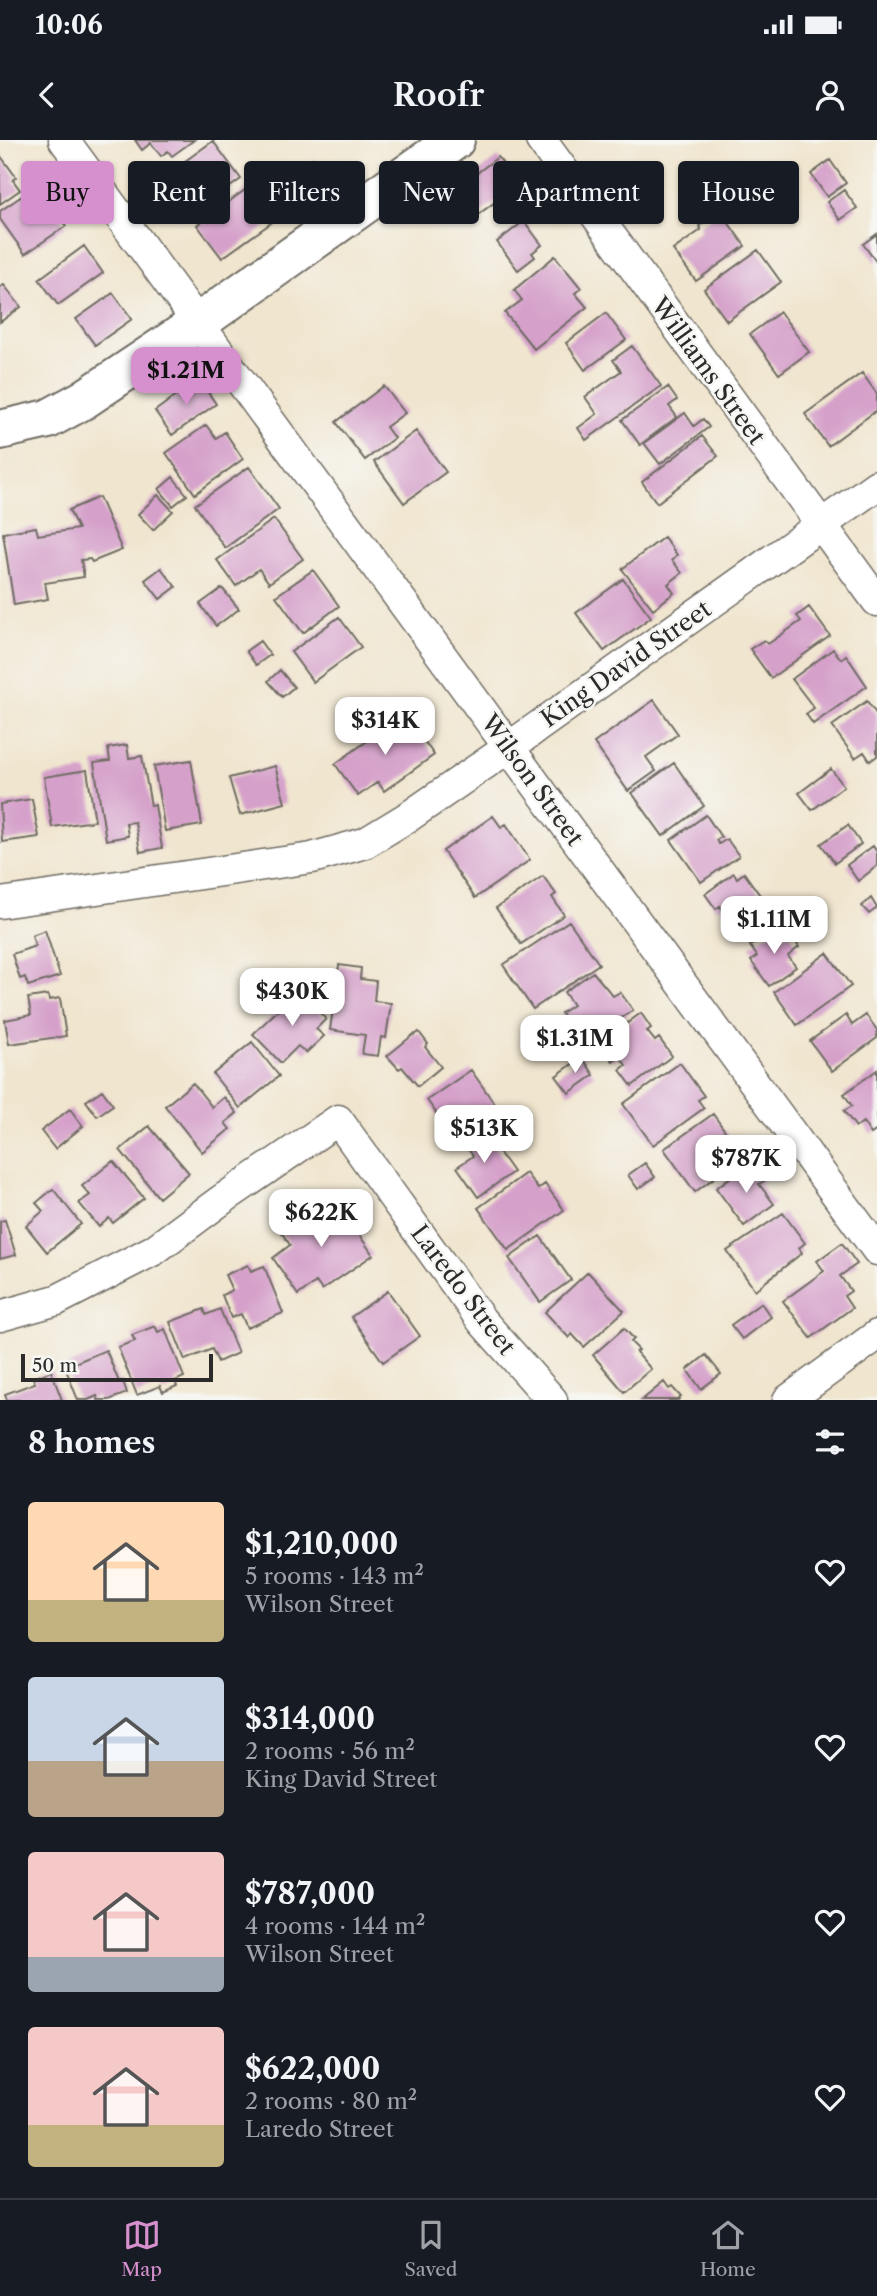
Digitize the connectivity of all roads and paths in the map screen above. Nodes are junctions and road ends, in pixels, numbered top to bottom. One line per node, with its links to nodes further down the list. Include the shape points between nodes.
1 (64, 140): 4 (street, Wilson Street)
2 (455, 140): 4 (street)
3 (541, 140): 7 (street, Williams Street)
4 (198, 323): 5 (street, via 48,419); 9 (street, Wilson Street)
5 (0, 430)
6 (877, 485): 7 (street, King David Street)
7 (821, 526): 8 (street, Williams Street); 9 (street, King David Street)
8 (877, 601)
9 (508, 748): 10 (street, King David Street, via 365,843 312,858); 11 (street, Wilson Street)
10 (0, 903)
11 (877, 1250)
12 (0, 1316): 14 (street, Laredo Street, via 57,1300 154,1250 338,1121 482,1321)
13 (877, 1335): 15 (street)
14 (552, 1400)
15 (788, 1400)

